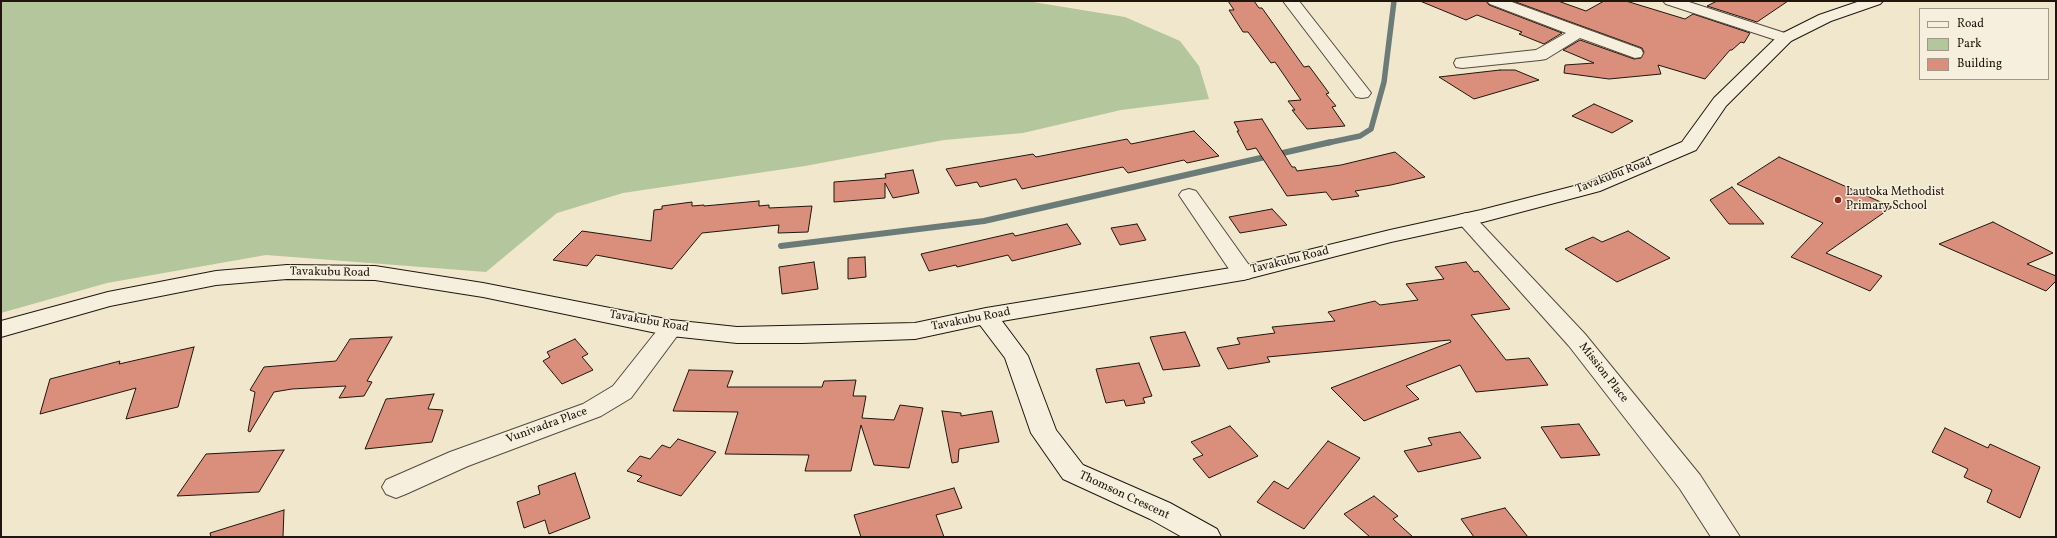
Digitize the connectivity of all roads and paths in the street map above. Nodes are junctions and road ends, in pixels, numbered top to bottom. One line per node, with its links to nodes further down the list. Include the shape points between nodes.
1 (1291, 1): 9 (main road)
2 (1495, 1): 5 (main road)
3 (1671, 1): 6 (main road)
4 (1875, 1): 6 (main road, Tavakubu Road, via 1825,18)
5 (1579, 32): 7 (main road); 8 (main road, via 1540,55)
6 (1785, 38): 11 (main road, Tavakubu Road, via 1720,102 1689,146 1593,187)
7 (1635, 53)
8 (1462, 62)
9 (1362, 93)
10 (1189, 195): 12 (main road)
11 (1466, 219): 12 (main road, Tavakubu Road); 18 (main road, Mission Place, via 1577,340 1690,482)
12 (1243, 273): 13 (main road, Tavakubu Road)
13 (986, 316): 14 (main road, Tavakubu Road, via 908,332 737,335); 17 (main road, Thomson Crescent, via 1016,356 1044,433 1073,472 1160,511)
14 (671, 328): 15 (main road, Tavakubu Road, via 483,290 375,274 287,272 216,278 108,299); 16 (main road, Vunivadra Place, via 622,392 592,410 459,459)
15 (1, 329)
16 (396, 487)
17 (1207, 537)
18 (1726, 537)

